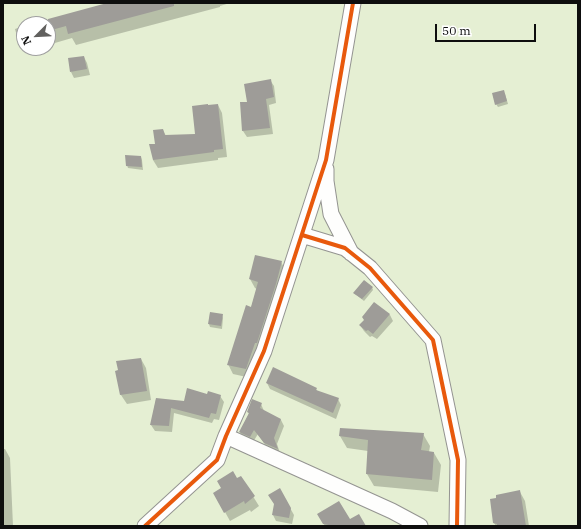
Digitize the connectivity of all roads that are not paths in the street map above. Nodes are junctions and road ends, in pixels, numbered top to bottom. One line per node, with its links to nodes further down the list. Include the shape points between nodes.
1 (353, 3): 2 (street)
2 (326, 160): 3 (street); 4 (street, via 331,214)
3 (302, 235): 4 (street, via 345,248); 5 (street, via 264,351)
4 (351, 253): 8 (street, via 370,268 433,340 458,460)
5 (226, 436): 6 (street, via 218,460); 7 (street)
6 (152, 523)
7 (420, 526)
8 (457, 526)

